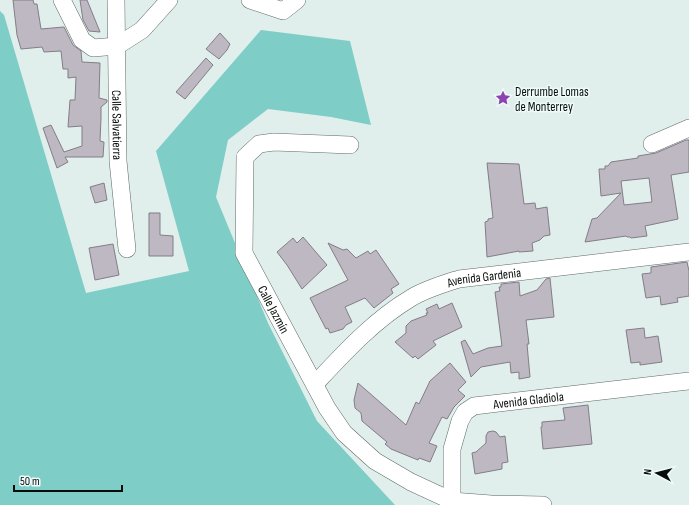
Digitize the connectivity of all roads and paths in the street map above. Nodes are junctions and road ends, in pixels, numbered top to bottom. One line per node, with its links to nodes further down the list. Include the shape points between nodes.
1 (62, 0): 6 (street, via 82,40 93,48)
2 (116, 0): 6 (street, Calle Salvatierra)
3 (169, 0): 6 (street, via 142,30)
4 (250, 0): 5 (street, via 283,11)
5 (297, 0)
6 (117, 46): 10 (street, Calle Salvatierra, via 118,161)
7 (689, 128): 8 (street)
8 (652, 144)
9 (350, 145): 13 (street, Calle Jazmín, via 274,142 259,144 245,157 244,253)
10 (127, 249)
11 (689, 252): 13 (street, Avenida Gardenia, via 459,279 431,288 410,298 376,324)
12 (689, 381): 14 (street, Avenida Gladiola, via 474,406 465,412 460,421 452,449)
13 (315, 384): 14 (street, Calle Jazmín, via 344,433 375,461)
14 (452, 503): 15 (street)
15 (544, 505)

